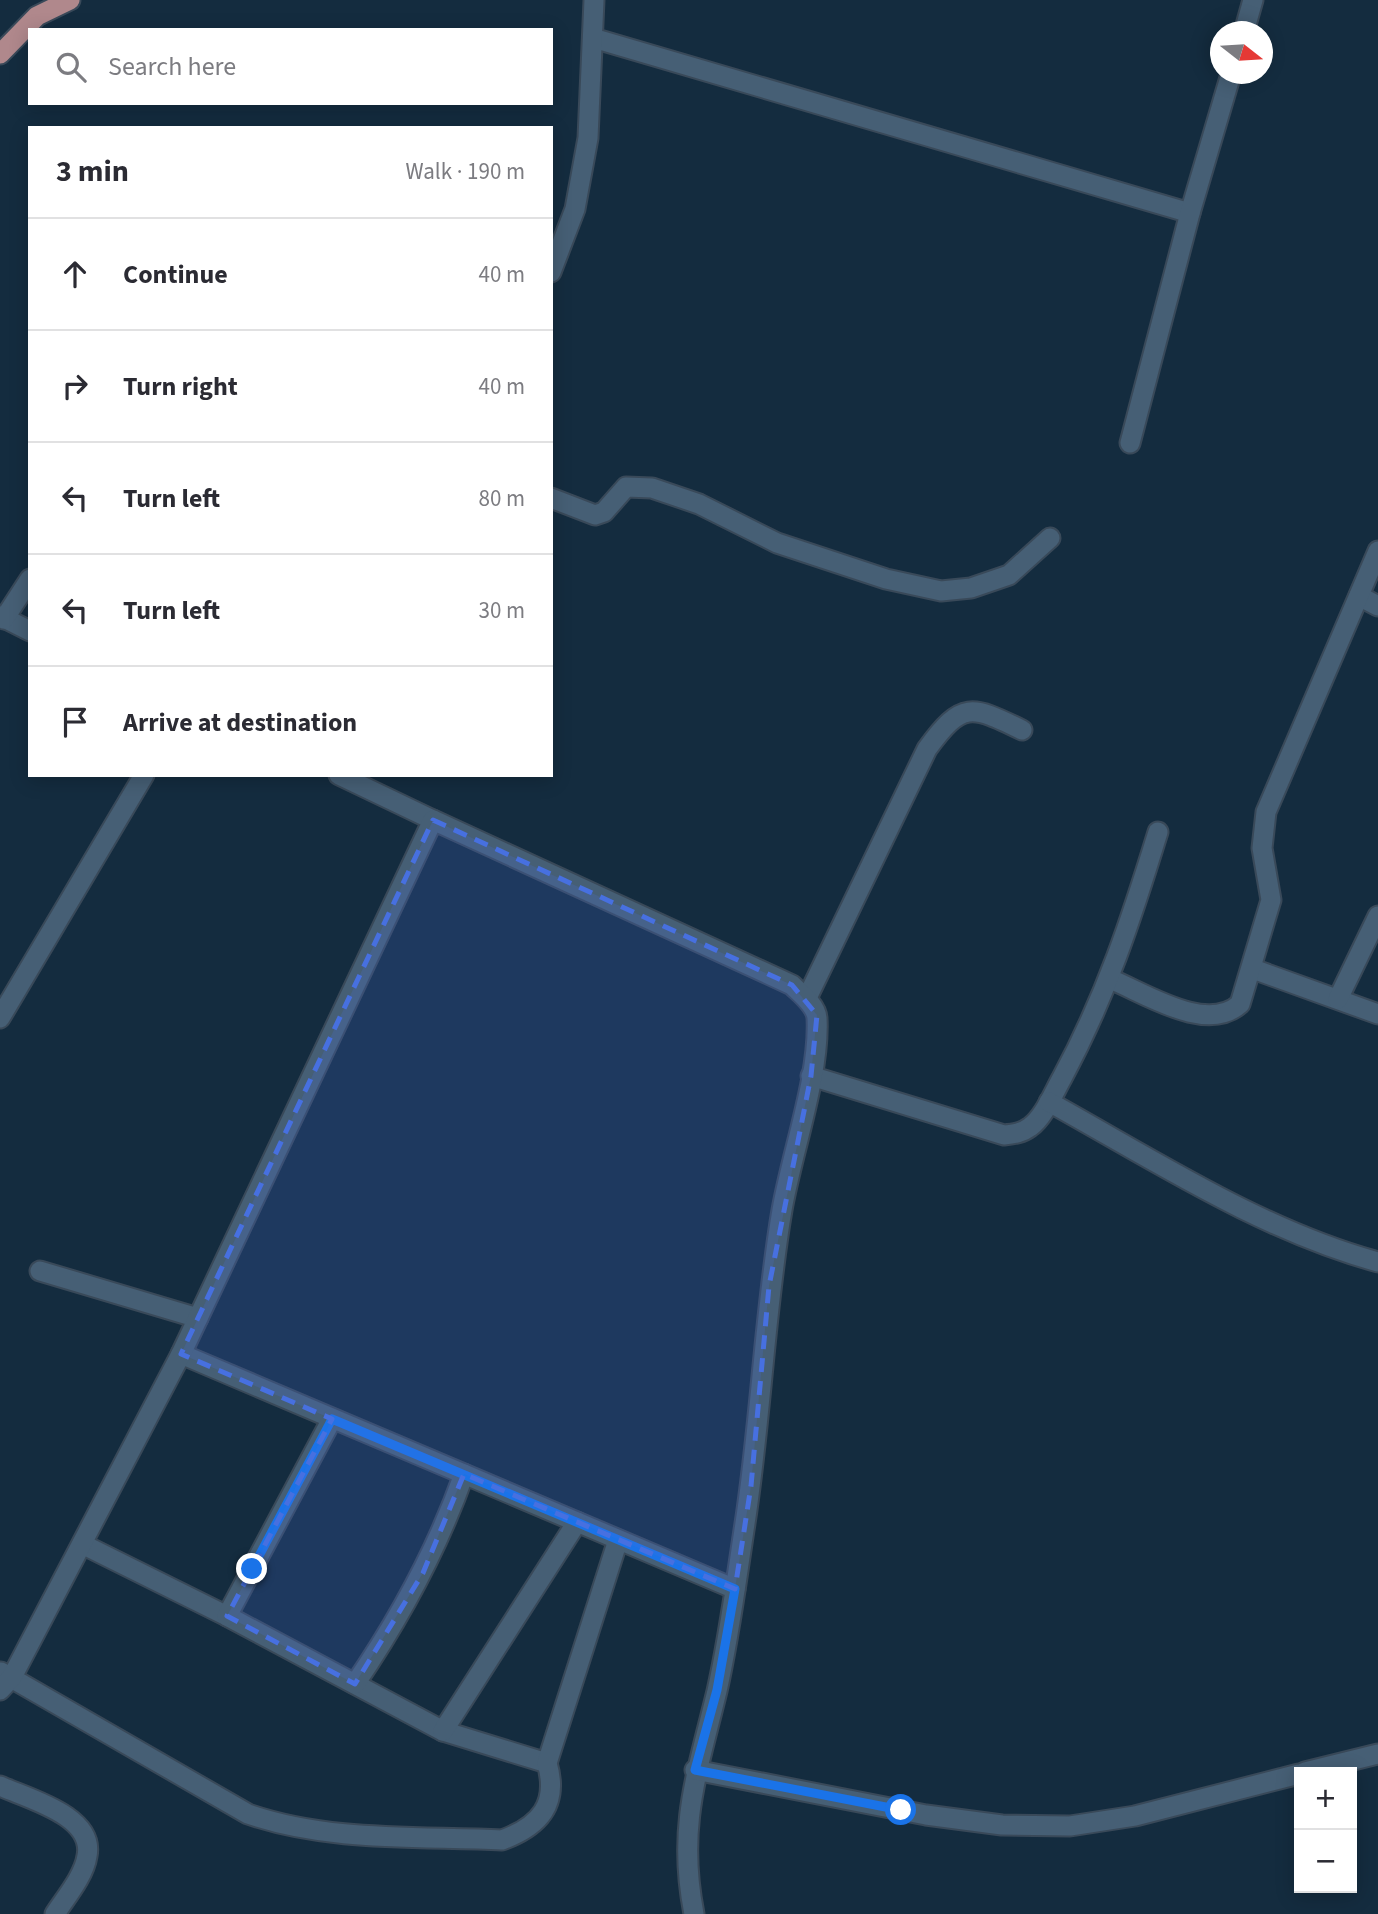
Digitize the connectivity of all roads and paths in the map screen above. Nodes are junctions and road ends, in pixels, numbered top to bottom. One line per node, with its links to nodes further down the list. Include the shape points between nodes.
1 (70, 0): 6 (main road, via 37,16)
2 (594, 0): 5 (street)
3 (1253, 0): 4 (street)
4 (1247, 21)
5 (593, 38): 8 (street); 9 (street, via 586,150 575,209)
6 (0, 54)
7 (1228, 84): 8 (street)
8 (1190, 213): 10 (street)
9 (553, 267)
10 (1130, 443)
11 (553, 499): 12 (street, via 595,515 604,512 626,486 652,488 699,504 777,543 886,579 941,591 971,588 1009,575)
12 (1050, 538)
13 (1378, 551): 15 (street)
14 (28, 582): 17 (street)
15 (1359, 596): 16 (street); 25 (street, via 1266,812 1262,848 1271,901)
16 (1378, 606)
17 (2, 618): 18 (street)
18 (28, 630)
19 (1022, 730): 27 (street, via 968,710 948,719 927,749)
20 (143, 777): 30 (street)
21 (343, 777): 22 (street)
22 (433, 820): 27 (street, via 792,985); 35 (street)
23 (1158, 832): 26 (street)
24 (1378, 916): 28 (street)
25 (1252, 969): 26 (street, via 1240,1004 1230,1013 1214,1016 1188,1011); 28 (street)
26 (1110, 979): 32 (street)
27 (807, 998): 31 (street, via 817,1016)
28 (1338, 999): 29 (street)
29 (1378, 1014)
30 (0, 1018)
31 (811, 1076): 32 (street, via 1004,1135 1032,1126); 42 (street, via 769,1286 751,1486)
32 (1049, 1102): 33 (street, via 1224,1198 1338,1251)
33 (1378, 1262)
34 (40, 1271): 35 (street)
35 (198, 1318): 36 (street)
36 (181, 1354): 37 (street); 41 (street)
37 (332, 1419): 38 (street); 43 (street)
38 (464, 1474): 39 (street); 45 (street, via 423,1573)
39 (577, 1522): 40 (street); 46 (street)
40 (618, 1539): 42 (street); 48 (street)
41 (82, 1544): 43 (street); 44 (street)
42 (735, 1589): 50 (street, via 717,1690)
43 (227, 1616): 45 (street)
44 (4, 1679): 48 (street, via 237,1809 284,1827 344,1835 502,1840 526,1831 547,1808 553,1784)
45 (355, 1685): 46 (street)
46 (443, 1731): 48 (street)
47 (1378, 1754): 49 (street)
48 (547, 1763)
49 (1325, 1767)
50 (695, 1770): 51 (street, via 926,1815 1002,1825 1056,1826 1135,1815); 54 (street, via 686,1839)
51 (1294, 1775)
52 (0, 1786): 53 (street, via 83,1828 87,1858)
53 (55, 1914)
54 (694, 1914)

